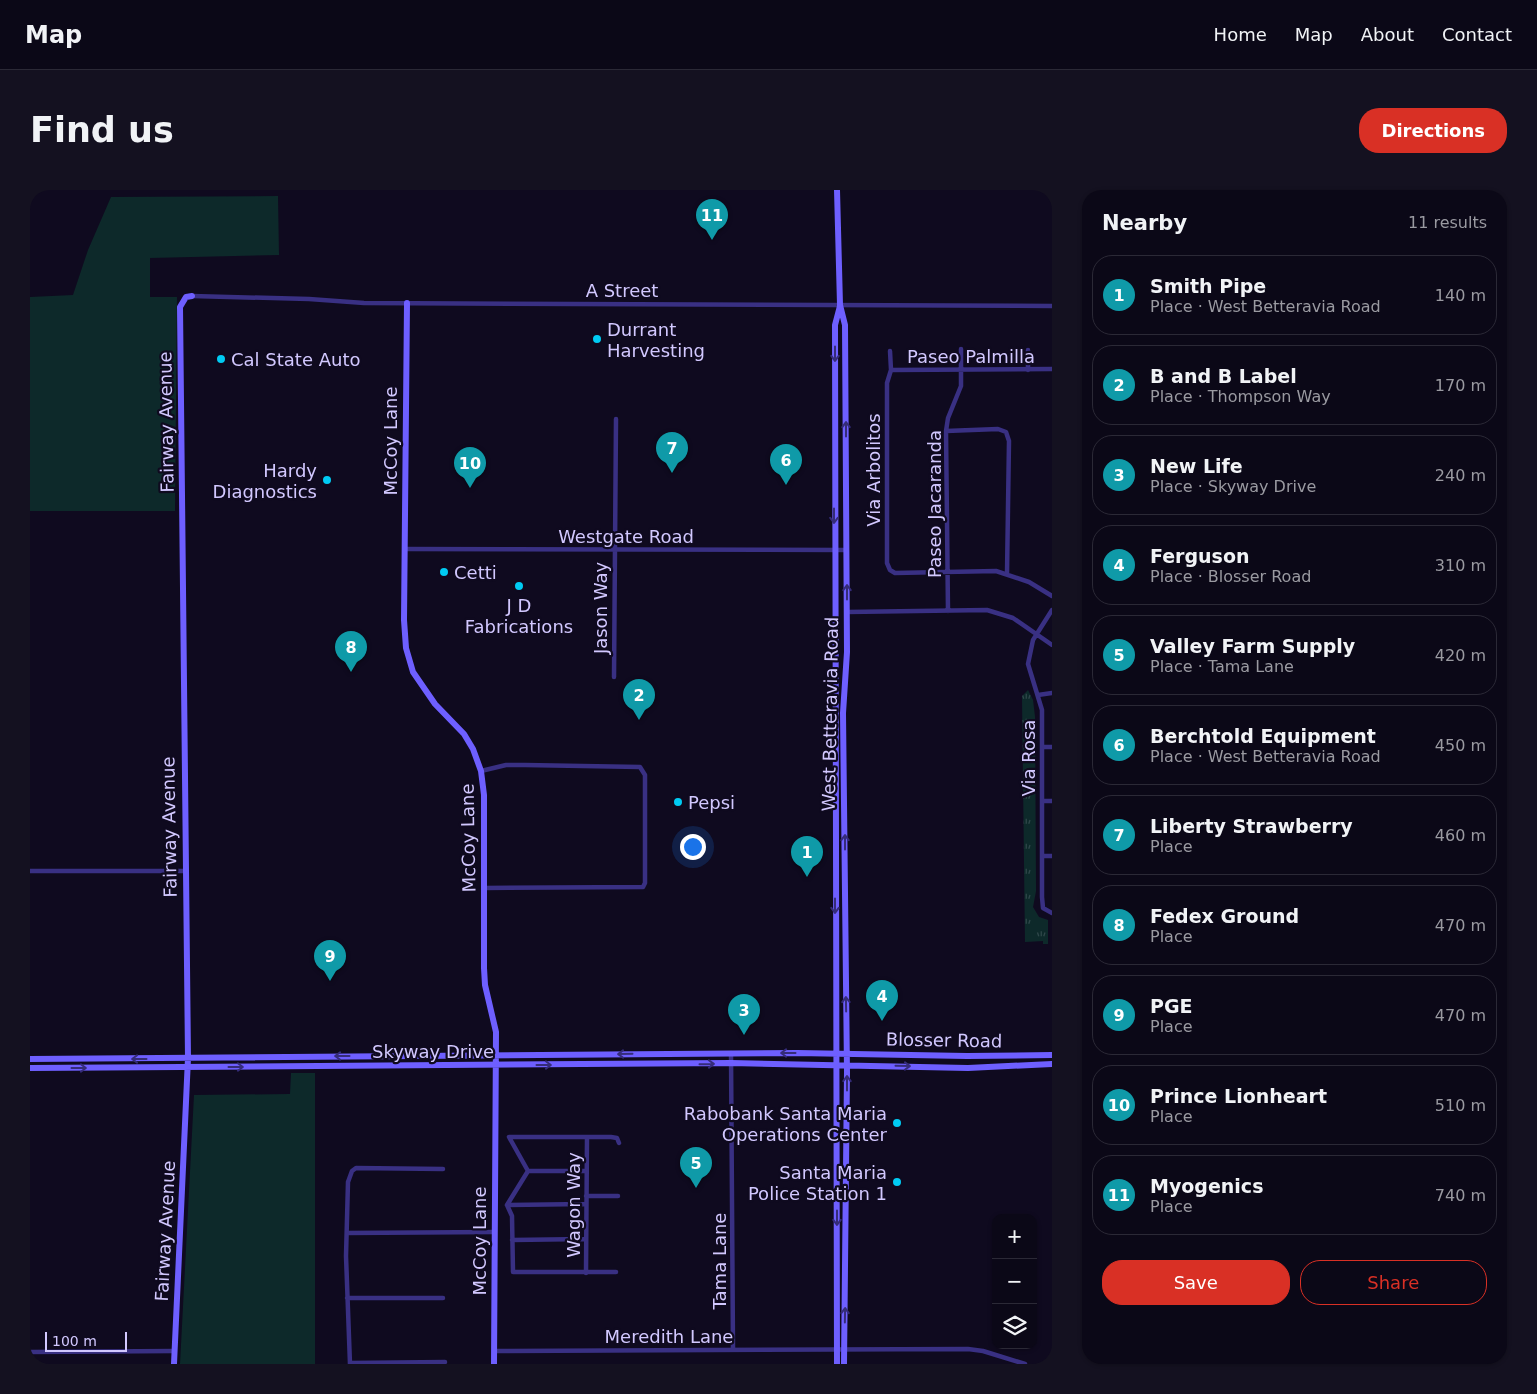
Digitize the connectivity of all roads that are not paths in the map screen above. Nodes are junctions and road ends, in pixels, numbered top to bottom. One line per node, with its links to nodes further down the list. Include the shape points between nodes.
1 (837, 190): 4 (street, West Betteravia Road)
2 (192, 296): 3 (street, A Street); 37 (street, Fairway Avenue, via 186,297 180,306)
3 (406, 303): 4 (street, A Street); 15 (street, McCoy Lane)
4 (840, 306): 5 (street, A Street); 17 (street, West Betteravia Road, one-way to 17, via 835,325); 18 (street, West Betteravia Road, one-way to 4, via 845,325)
5 (1052, 306)
6 (961, 349): 11 (street, Paseo Jacaranda)
7 (890, 350): 10 (street, Via Arbolitos)
8 (1028, 350): 12 (street)
9 (1052, 369): 12 (street, Paseo Palmilla)
10 (891, 370): 11 (street, Paseo Palmilla); 19 (street, Via Arbolitos, via 887,383 887,563 895,573)
11 (961, 370): 12 (street, Paseo Palmilla); 14 (street, Paseo Jacaranda, via 961,386)
12 (1028, 370)
13 (616, 419): 16 (street, Jason Way)
14 (946, 431): 19 (street, Paseo Jacaranda); 20 (street, via 998,429 1006,432 1009,441)
15 (405, 549): 16 (street, Westgate Road); 32 (street, McCoy Lane, via 404,620 410,663 423,689 464,734)
16 (615, 550): 17 (street, Westgate Road); 27 (street, Jason Way)
17 (834, 550): 18 (street, Westgate Road); 42 (street, West Betteravia Road, one-way to 42)
18 (846, 550): 24 (street, West Betteravia Road, one-way to 18)
19 (948, 572): 20 (street, via 996,571); 23 (street, Paseo Jacaranda)
20 (1007, 574): 21 (street)
21 (1052, 596)
22 (1052, 610): 25 (street, Via Rosa)
23 (948, 611): 24 (street); 25 (street, via 1002,613)
24 (847, 612): 43 (street, West Betteravia Road, one-way to 24, via 844,723)
25 (1037, 635): 26 (street); 29 (street, Via Rosa, via 1028,664)
26 (1052, 645)
27 (614, 677)
28 (1052, 693): 29 (street)
29 (1038, 695): 30 (street, Via Rosa, via 1042,710)
30 (1042, 747): 31 (street); 34 (street, Via Rosa)
31 (1052, 747)
32 (481, 770): 39 (street, McCoy Lane); 39 (street, via 506,765 640,767 645,774 643,887)
33 (1052, 801): 34 (street)
34 (1042, 802): 35 (street, Via Rosa)
35 (1043, 856): 36 (street); 40 (street, Via Rosa, via 1043,908)
36 (1052, 856)
37 (184, 870): 38 (street); 46 (street, Fairway Avenue)
38 (30, 871)
39 (484, 888): 45 (street, McCoy Lane, via 485,985 494,1016)
40 (1050, 912)
41 (731, 1053): 42 (street, Skyway Drive, one-way to 41); 45 (street, Skyway Drive, one-way to 45); 48 (street, Tama Lane)
42 (836, 1053): 43 (street, Blosser Road); 51 (street, West Betteravia Road)
43 (847, 1053): 44 (street, Blosser Road); 52 (street, West Betteravia Road)
44 (1052, 1055)
45 (496, 1056): 46 (street, Skyway Drive, one-way to 46); 50 (street, McCoy Lane)
46 (188, 1058): 47 (street, Skyway Drive, one-way to 47); 53 (street, Fairway Avenue)
47 (30, 1059)
48 (731, 1063): 50 (street, Skyway Drive, one-way to 48); 51 (street, Skyway Drive); 72 (street, Tama Lane)
49 (1052, 1064): 52 (street, Blosser Road, one-way to 49, via 968,1068)
50 (496, 1065): 53 (street, Skyway Drive, one-way to 50); 64 (street, McCoy Lane)
51 (836, 1065): 52 (street, Blosser Road); 73 (street, West Betteravia Road, one-way to 73)
52 (847, 1065): 74 (street, West Betteravia Road, one-way to 52)
53 (187, 1067): 54 (street, Skyway Drive, one-way to 53); 75 (street, Fairway Avenue)
54 (30, 1068)
55 (587, 1137): 56 (street, via 614,1137); 58 (street, via 509,1137); 59 (street, Wagon Way)
56 (619, 1143)
57 (443, 1169): 65 (street, via 356,1168 348,1182)
58 (528, 1171): 59 (street); 63 (street)
59 (586, 1171): 60 (street, Wagon Way)
60 (586, 1196): 61 (street); 62 (street, Wagon Way)
61 (618, 1196)
62 (586, 1204): 63 (street); 66 (street, Wagon Way)
63 (507, 1205): 67 (street, via 511,1212)
64 (494, 1232): 65 (street); 76 (street, McCoy Lane)
65 (347, 1233): 70 (street)
66 (586, 1239): 67 (street); 69 (street, Wagon Way)
67 (512, 1240): 69 (street, via 513,1272)
68 (616, 1272): 69 (street)
69 (586, 1273)
70 (347, 1298): 71 (street); 80 (street)
71 (443, 1298)
72 (733, 1349): 73 (street, Meredith Lane); 76 (street, Meredith Lane)
73 (837, 1349): 74 (street, Meredith Lane); 82 (street, West Betteravia Road)
74 (844, 1349): 83 (street, West Betteravia Road); 84 (street, Meredith Lane, via 968,1349)
75 (174, 1351): 77 (street); 79 (street, Fairway Avenue)
76 (494, 1351): 81 (street, McCoy Lane)
77 (30, 1352)
78 (445, 1362): 80 (street)
79 (174, 1364)
80 (350, 1364)
81 (494, 1364)
82 (836, 1364)
83 (844, 1364)
84 (1025, 1364)

